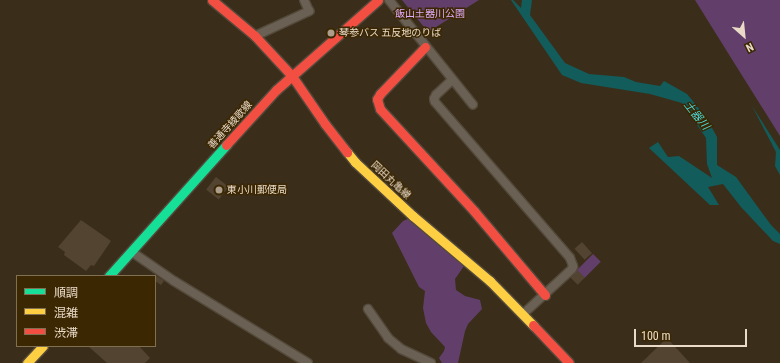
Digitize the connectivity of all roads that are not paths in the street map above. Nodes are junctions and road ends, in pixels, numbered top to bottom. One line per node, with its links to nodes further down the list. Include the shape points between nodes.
1 (212, 0): 5 (main road, 岡田丸亀線)
2 (304, 0): 5 (street, via 309,11)
3 (378, 0): 7 (main road, 善通寺綾歌線)
4 (389, 0): 6 (street)
5 (255, 36): 7 (main road, 岡田丸亀線)
6 (425, 47): 8 (street); 12 (main road, via 380,94 377,99 380,109 474,211)
7 (292, 76): 10 (main road, 善通寺綾歌線, via 276,90); 14 (main road, 岡田丸亀線, via 355,162 413,216 490,281)
8 (452, 80): 9 (street); 12 (street, via 436,95 435,102 570,258 572,269)
9 (473, 105)
10 (132, 252): 11 (main road, 善通寺綾歌線); 17 (street, via 174,281)
11 (110, 275)
12 (545, 294): 14 (street)
13 (368, 309): 18 (street, via 380,328 401,349)
14 (523, 314): 19 (main road, 岡田丸亀線)
15 (42, 347): 16 (main road)
16 (27, 363)
17 (308, 363)
18 (431, 363)
19 (569, 363)

